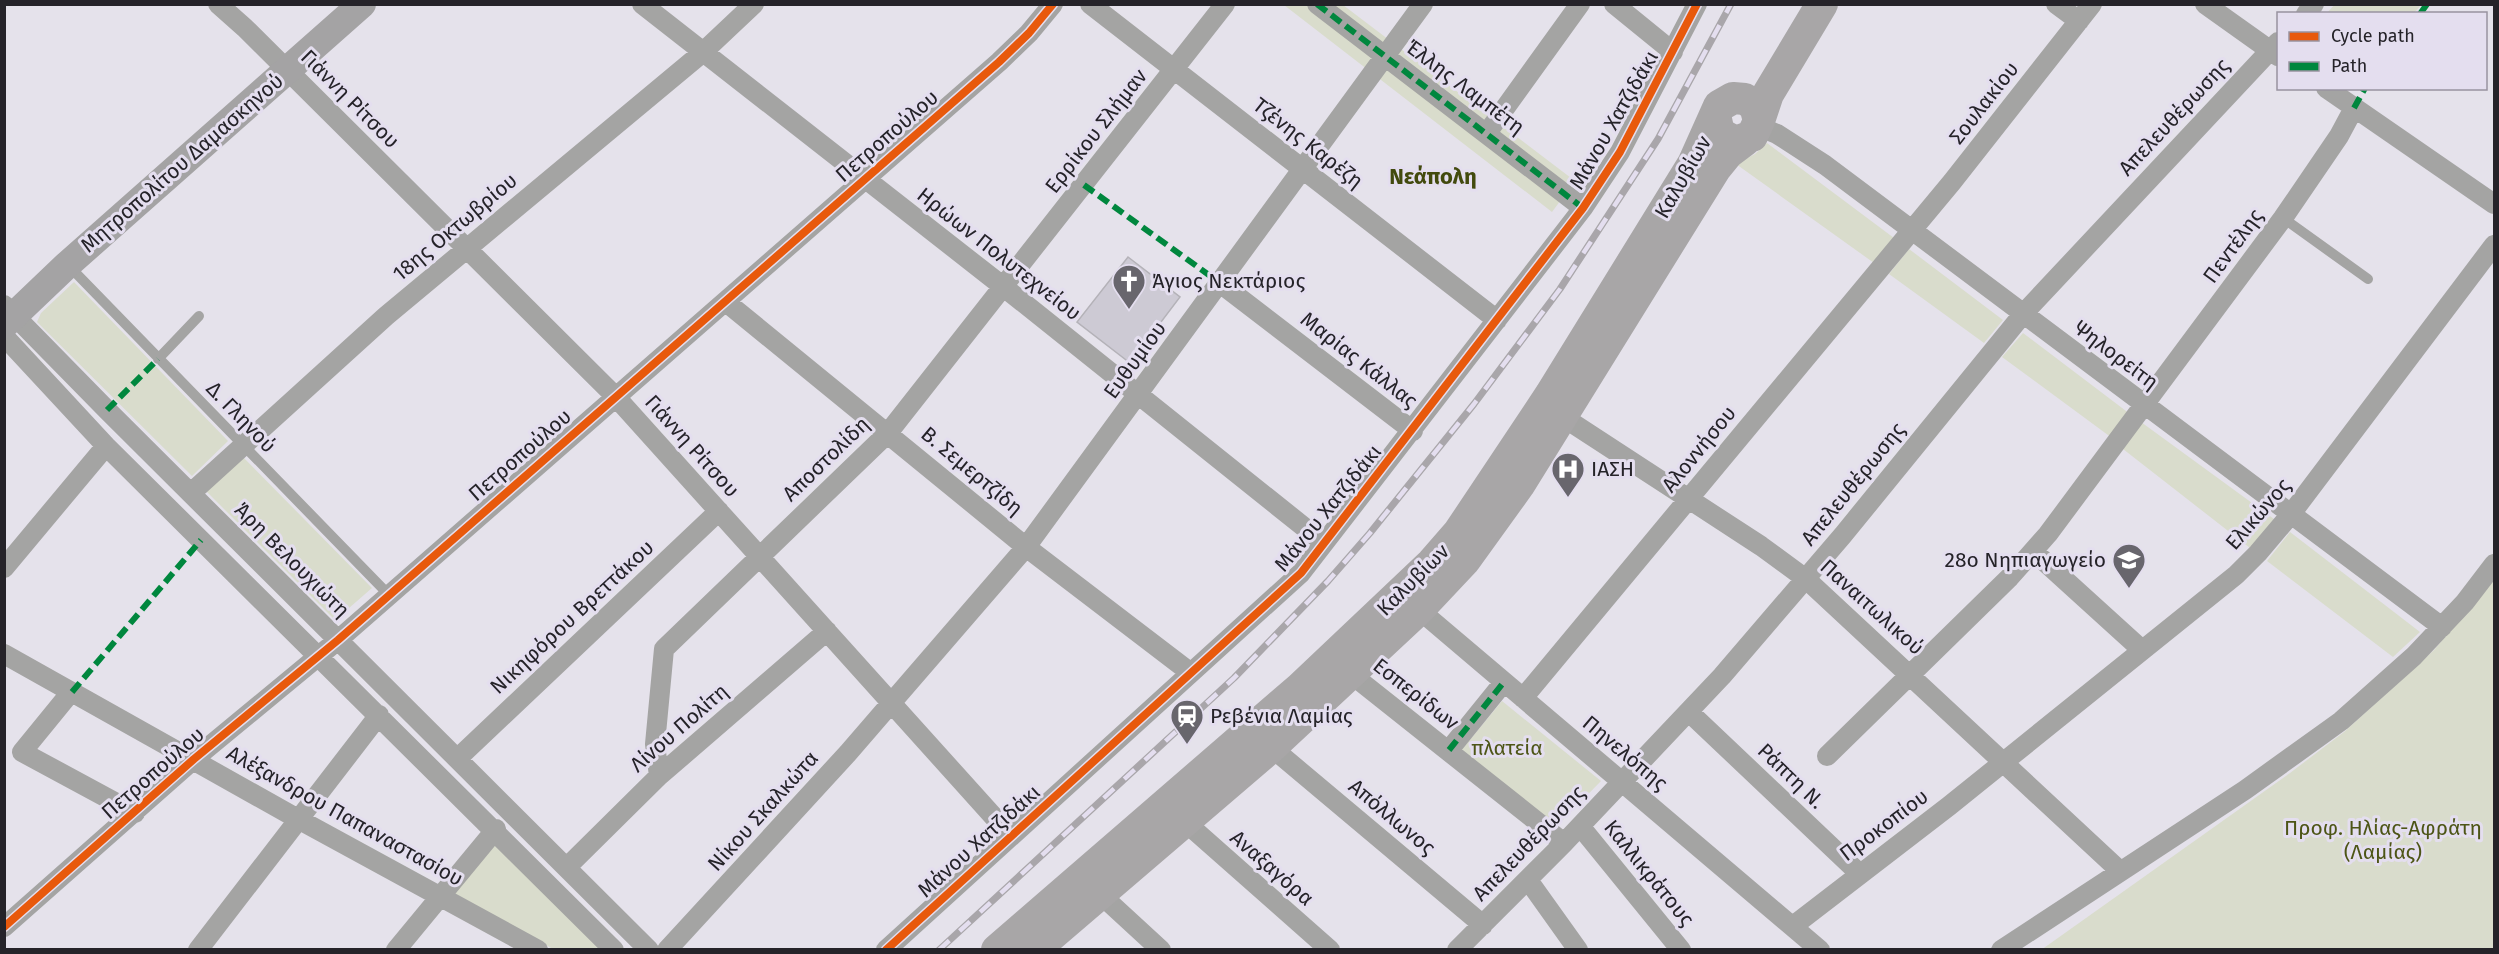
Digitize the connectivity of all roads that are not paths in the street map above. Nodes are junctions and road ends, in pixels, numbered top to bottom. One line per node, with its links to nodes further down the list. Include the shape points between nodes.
1 (218, 4): 24 (street, Γιάννη Ρίτσου)
2 (362, 4): 24 (street, Μητροπολίτου Δαμασκηνού)
3 (642, 4): 21 (street, Ηρώων Πολυτεχνείου)
4 (754, 4): 21 (street, 18ης Οκτωβρίου)
5 (1053, 4): 31 (street, Πετροπούλου, via 1014,48)
6 (1090, 4): 23 (street, Τζένης Καρέζη)
7 (1225, 4): 23 (street, Ερρίκου Σλήμαν)
8 (1317, 4): 22 (street, Έλλης Λαμπέτη)
9 (1423, 4): 22 (street, Ευθυμίου)
10 (1580, 4): 29 (street)
11 (1614, 4): 20 (street)
12 (1697, 4): 20 (street, Μάνου Χατζιδάκι)
13 (1797, 4): 26 (main road, Καλυβίων, via 1748,81)
14 (1822, 4): 28 (main road, via 1768,94)
15 (2056, 4): 18 (street)
16 (2092, 4): 18 (street, Σουλακίου)
17 (2205, 4): 19 (street)
18 (2079, 21): 35 (street, Σουλακίου)
19 (2276, 49): 43 (street, Απελευθέρωσης)
20 (1673, 52): 33 (street, Μάνου Χατζιδάκι, via 1620,152)
21 (702, 53): 31 (street, Ηρώων Πολυτεχνείου); 37 (street, 18ης Οκτωβρίου)
22 (1385, 56): 29 (street, Έλλης Λαμπέτη); 30 (street, Ευθυμίου)
23 (1174, 70): 30 (street, Τζένης Καρέζη); 41 (street, Ερρίκου Σλήμαν)
24 (287, 71): 37 (street, Γιάννη Ρίτσου); 38 (street, Μητροπολίτου Δαμασκηνού)
25 (2329, 90): 27 (street)
26 (1720, 108): 28 (main road, via 1733,98 1748,100 1757,109); 68 (main road, Καλυβίων, via 1694,164 1514,451)
27 (2354, 108): 32 (street); 34 (street, Πεντέλης)
28 (1754, 130): 35 (street, Ψηλορείτη, via 1791,142); 51 (main road, Καλυβίων, via 1715,169)
29 (1486, 133): 33 (street, Έλλης Λαμπέτη)
30 (1303, 169): 40 (street, Ευθυμίου); 45 (street, Τζένης Καρέζη)
31 (865, 179): 41 (street, Ηρώων Πολυτεχνείου); 42 (street, Πετροπούλου)
32 (2494, 204)
33 (1583, 208): 45 (street, Μάνου Χατζιδάκι)
34 (2283, 218): 39 (lane); 50 (street, Πεντέλης)
35 (1912, 230): 43 (street, Ψηλορείτη); 57 (street, Αλοννήσου)
36 (2494, 245): 59 (street, Ελικώνος)
37 (466, 249): 48 (street, Γιάννη Ρίτσου); 54 (street, 18ης Οκτωβρίου)
38 (67, 265): 46 (street, Μητροπολίτου Δαμασκηνού); 47 (lane, Δ. Γληνού)
39 (2368, 279)
40 (1220, 283): 49 (street, Ευθυμίου); 52 (street, Μαρίας Κάλλας)
41 (1005, 288): 49 (street, Ηρώων Πολυτεχνείου); 53 (street, Αποστολίδη)
42 (726, 302): 48 (street, Πετροπούλου); 53 (street, Β. Σεμερτζίδη)
43 (2024, 314): 50 (street, Ψηλορείτη); 66 (street, Απελευθέρωσης)
44 (199, 316): 47 (lane)
45 (1497, 320): 52 (street, Μάνου Χατζιδάκι)
46 (7, 321): 55 (street); 56 (street, Άρη Βελουχιώτη)
47 (158, 360): 54 (lane, Δ. Γληνού)
48 (615, 396): 58 (street, Γιάννη Ρίτσου); 67 (street, Πετροπούλου)
49 (1139, 396): 60 (street, Ηρώων Πολυτεχνείου); 61 (street, Ευθυμίου)
50 (2145, 407): 59 (street, Ψηλορείτη); 62 (street, Πεντέλης)
51 (1563, 417): 57 (street, Παναιτωλικού); 68 (main road, Καλυβίων, via 1492,525 1451,576)
52 (1413, 431): 60 (street, Μάνου Χατζιδάκι)
53 (888, 433): 61 (street, Β. Σεμερτζίδη); 63 (street, Αποστολίδη)
54 (241, 445): 56 (street, 18ης Οκτωβρίου); 67 (lane, Δ. Γληνού)
55 (106, 446): 65 (street); 74 (street)
56 (191, 493): 71 (street, Άρη Βελουχιώτη)
57 (1689, 499): 66 (street, Παναιτωλικού); 80 (street, Αλοννήσου)
58 (719, 512): 63 (street, Γιάννη Ρίτσου); 87 (street, Νικηφόρου Βρεττάκου)
59 (2291, 514): 69 (street, Ψηλορείτη); 72 (street, Ελικώνος, via 2236,575)
60 (1324, 543): 75 (street, Μάνου Χατζιδάκι, via 1293,580)
61 (1026, 547): 75 (street, Β. Σεμερτζίδη); 81 (street, Ευθυμίου)
62 (2034, 552): 72 (street); 77 (street, Πεντέλης)
63 (760, 557): 70 (street, Γιάννη Ρίτσου); 90 (street, Αποστολίδη, via 664,650 655,744)
64 (2494, 564): 69 (street)
65 (4, 568)
66 (1806, 579): 77 (street, Παναιτωλικού); 82 (street, Απελευθέρωσης)
67 (389, 595): 71 (street, Πετροπούλου)
68 (1409, 602): 76 (main road, Καλυβίων); 78 (street, Πηνελόπης); 115 (main road, Καλυβίων, via 1300,688)
69 (2442, 627): 100 (street, via 2341,721 2245,790)
70 (827, 631): 81 (street, Γιάννη Ρίτσου); 90 (street, Λίνου Πολίτη)
71 (338, 640): 74 (street, Πετροπούλου); 87 (street, Άρη Βελουχιώτη)
72 (2142, 651): 89 (street, Ελικώνος)
73 (4, 654): 79 (street, Αλέξανδρου Παπαναστασίου)
74 (318, 656): 83 (street); 88 (street, Πετροπούλου)
75 (1191, 673): 97 (street, Μάνου Χατζιδάκι)
76 (1351, 674): 84 (main road, Καλυβίων); 85 (street, Εσπερίδων)
77 (1911, 676): 86 (street, Πεντέλης); 89 (street, Παναιτωλικού)
78 (1504, 682): 80 (street, Πηνελόπης); 85 (street)
79 (71, 692): 88 (street, Αλέξανδρου Παπαναστασίου); 92 (street, via 22,752)
80 (1523, 698): 91 (street, Πηνελόπης)
81 (891, 702): 97 (street, Γιάννη Ρίτσου); 113 (street, Νίκου Σκαλκώτα)
82 (1689, 712): 91 (street, Απελευθέρωσης); 101 (street, Ράπτη Ν.)
83 (379, 715): 93 (street); 96 (street)
84 (1271, 747): 94 (main road, Καλυβίων); 105 (street, Απόλλωνος)
85 (1449, 750): 98 (street, Εσπερίδων)
86 (1827, 756)
87 (458, 758): 99 (street, Άρη Βελουχιώτη)
88 (195, 759): 92 (street, Πετροπούλου); 93 (street, Αλέξανδρου Παπαναστασίου)
89 (2003, 762): 100 (street, Παναιτωλικού); 101 (street, Προκοπίου)
90 (659, 776): 99 (street, Λίνου Πολίτη)
91 (1622, 782): 95 (street, Απελευθέρωσης); 106 (street, Πηνελόπης)
92 (135, 813): 107 (street, Πετροπούλου)
93 (298, 819): 104 (street, Αλέξανδρου Παπαναστασίου); 108 (street)
94 (1184, 821): 103 (main road, Καλυβίων); 118 (street, Αναξαγόρα)
95 (1580, 826): 98 (street, Απελευθέρωσης); 121 (street, Καλλικράτους)
96 (496, 829): 104 (street); 111 (street)
97 (1011, 836): 114 (street, Μάνου Χατζιδάκι)
98 (1564, 843): 102 (street, Απελευθέρωσης)
99 (567, 867): 112 (street, Άρη Βελουχιώτη)
100 (2119, 870): 123 (street)
101 (1860, 874): 106 (street, Προκοπίου)
102 (1528, 880): 105 (street, Απελευθέρωσης); 120 (street)
103 (1099, 893): 116 (main road, Καλυβίων); 117 (street)
104 (439, 896): 109 (street); 110 (street, Αλέξανδρου Παπαναστασίου)
105 (1483, 925): 119 (street, Απελευθέρωσης)
106 (1793, 926): 122 (street, Πηνελόπης)
107 (4, 927)
108 (198, 950)
109 (396, 950)
110 (538, 950)
111 (614, 950)
112 (649, 950)
113 (667, 950)
114 (886, 950)
115 (997, 950)
116 (1034, 950)
117 (1161, 950)
118 (1330, 950)
119 (1457, 950)
120 (1578, 950)
121 (1681, 950)
122 (1820, 950)
123 (2001, 950)

